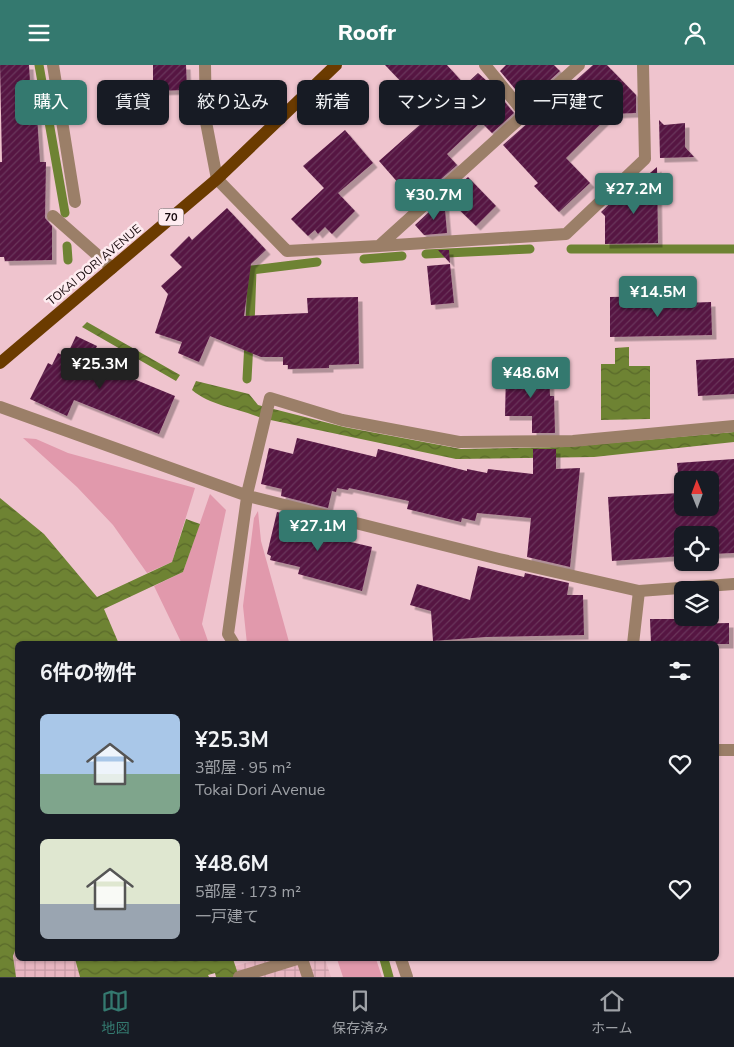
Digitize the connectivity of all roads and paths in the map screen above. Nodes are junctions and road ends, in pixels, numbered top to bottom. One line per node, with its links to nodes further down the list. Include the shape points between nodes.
1 (53, 65): 11 (street)
2 (205, 65): 10 (street, via 206,122)
3 (336, 65): 10 (main road, TOKAI DORI AVENUE / 70)
4 (485, 65): 8 (street)
5 (579, 65): 7 (street)
6 (643, 65): 13 (street, via 645,159 566,234)
7 (562, 80)
8 (515, 102)
9 (515, 121): 13 (street)
10 (217, 179): 13 (street, via 287,251); 14 (main road, TOKAI DORI AVENUE / 70)
11 (75, 202)
12 (54, 216): 14 (street)
13 (379, 245)
14 (112, 268): 15 (main road, TOKAI DORI AVENUE / 70)
15 (0, 363)
16 (0, 407): 18 (street)
17 (734, 425): 18 (street, via 573,441 459,443 342,420 270,398)
18 (248, 496): 20 (street); 21 (street)
19 (734, 584): 20 (street)
20 (639, 591): 22 (street)
21 (229, 640)
22 (633, 641)
23 (719, 750): 24 (street)
24 (734, 750)
25 (294, 961): 28 (street)
26 (303, 961): 30 (street)
27 (402, 961): 31 (street)
28 (276, 972): 29 (street)
29 (240, 977)
30 (308, 977)
31 (407, 977)

